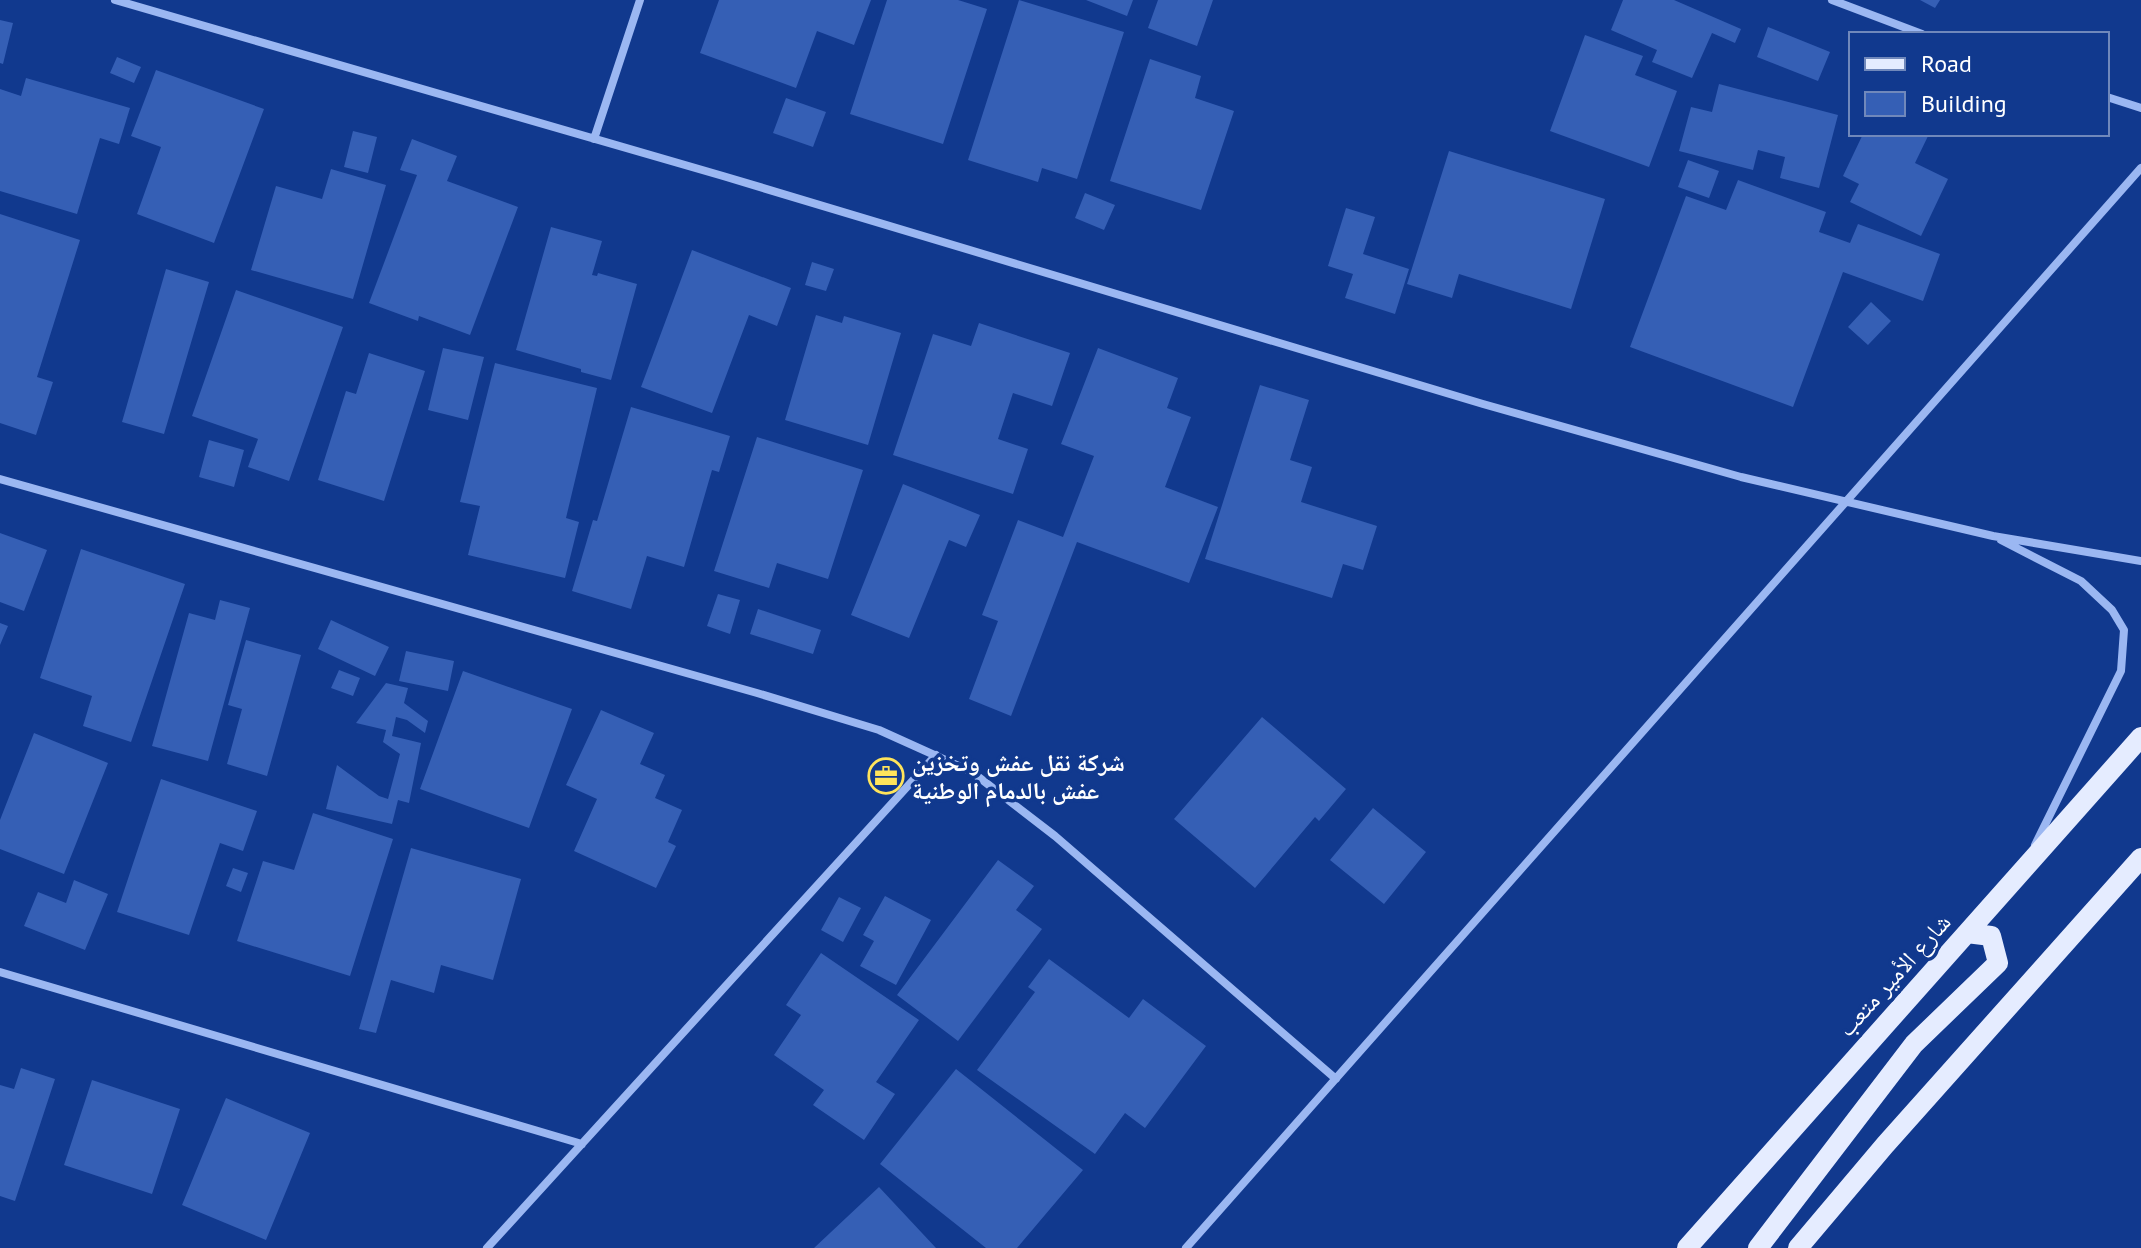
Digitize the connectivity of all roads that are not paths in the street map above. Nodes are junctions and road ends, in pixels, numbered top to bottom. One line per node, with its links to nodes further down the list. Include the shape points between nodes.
1 (115, 0): 4 (street)
2 (640, 0): 8 (street)
3 (1832, 0): 5 (street)
4 (141, 4): 8 (street)
5 (1917, 32)
6 (2109, 98): 7 (street)
7 (2141, 108)
8 (594, 139): 11 (street, via 1483,404)
9 (2141, 168): 11 (street)
10 (0, 479): 15 (street, via 757,693 879,730)
11 (1845, 503): 12 (street); 20 (street)
12 (1993, 536): 13 (street); 17 (street, via 2081,581 2112,610 2124,630 2121,671)
13 (2141, 561)
14 (2141, 737): 17 (main road, شارع الأمير متعب)
15 (936, 755): 20 (street, via 972,772 1055,836); 21 (street)
16 (2141, 858): 26 (main road)
17 (2024, 868): 18 (main road, شارع الأمير متعب)
18 (1967, 933): 24 (main road, شارع الأمير متعب); 25 (main road, via 1991,936 1998,963 1914,1044)
19 (0, 972): 21 (street)
20 (1336, 1079): 23 (street)
21 (582, 1144): 22 (street)
22 (487, 1248)
23 (1186, 1248)
24 (1687, 1248)
25 (1758, 1248)
26 (1798, 1248)

